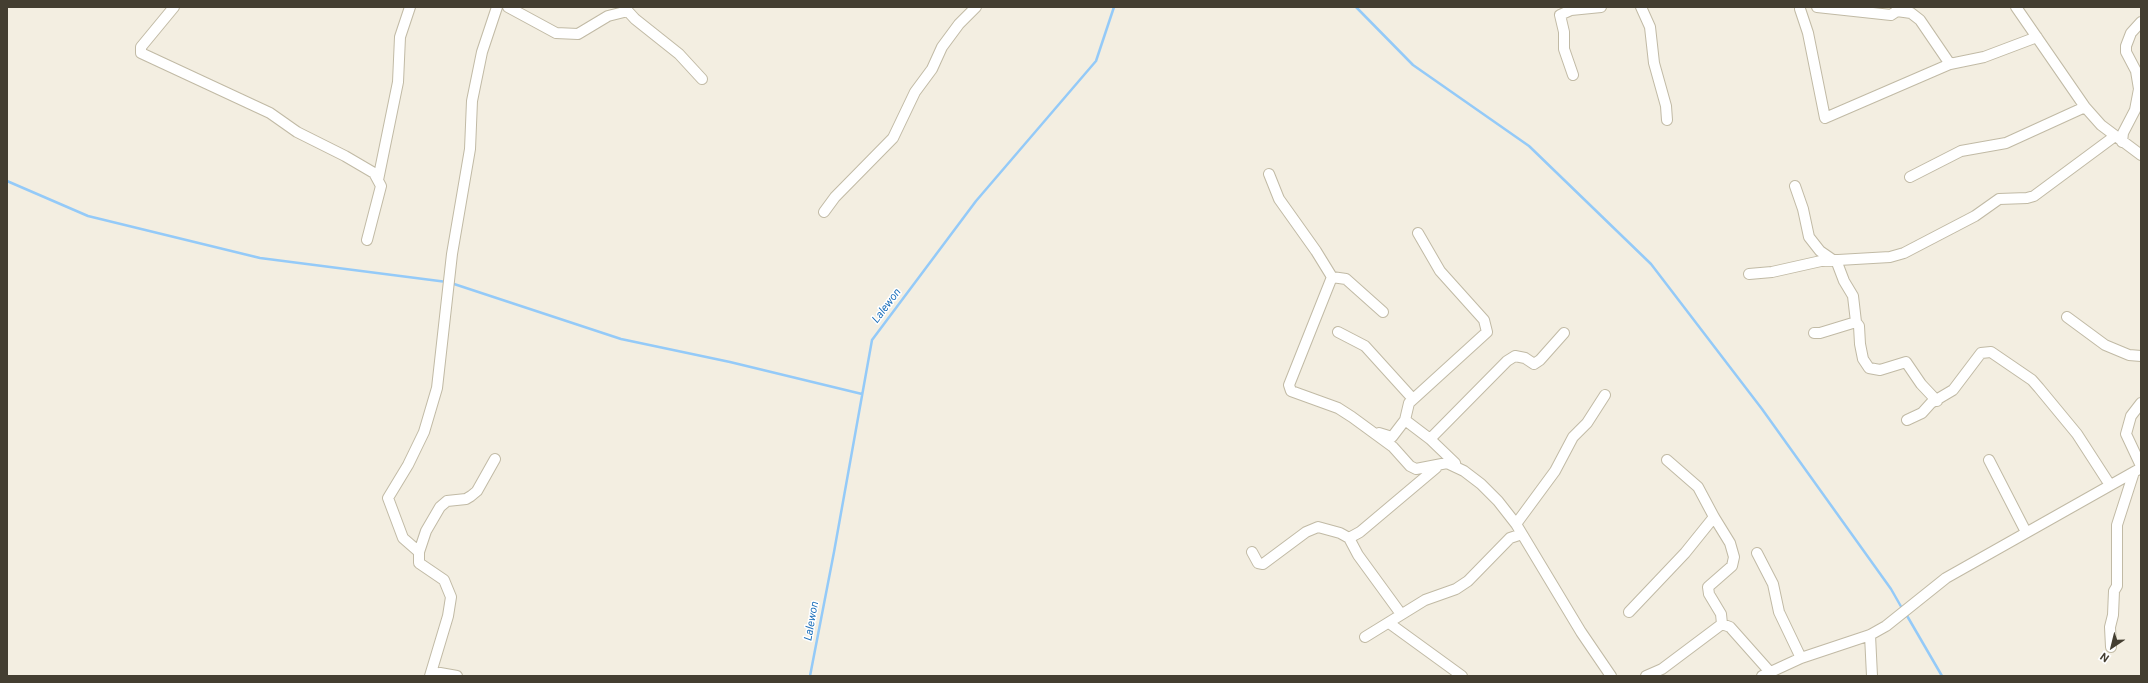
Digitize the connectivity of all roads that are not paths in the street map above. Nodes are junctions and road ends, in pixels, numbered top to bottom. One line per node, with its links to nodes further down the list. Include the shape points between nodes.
1 (174, 7): 25 (street, via 141,47 141,53 270,113 297,132 374,173)
2 (410, 7): 25 (street, via 400,37 398,82)
3 (497, 7): 60 (street, via 482,52 472,101 470,149 452,254 437,388 424,432 388,498 403,538)
4 (508, 7): 12 (street, via 556,33 578,34 608,16)
5 (976, 7): 27 (street, via 942,47 932,69 915,92 893,138 835,197)
6 (1601, 7): 17 (street, via 1572,10 1560,15 1564,49)
7 (1641, 7): 20 (street, via 1650,27 1654,63 1666,106)
8 (1814, 7): 11 (street)
9 (1817, 7): 13 (street, via 1891,15)
10 (2016, 7): 15 (street)
11 (1798, 8): 16 (street, via 1808,33 1825,118)
12 (626, 9): 18 (street, via 679,54)
13 (1897, 9): 16 (street, via 1911,13 1920,20)
14 (2141, 22): 21 (street, via 2131,33 2126,46 2126,52 2137,75 2139,89 2135,110)
15 (2037, 37): 16 (street, via 1984,57); 19 (street)
16 (1950, 64)
17 (1573, 75)
18 (702, 78)
19 (2085, 107): 21 (street); 24 (street, via 2006,143 1961,151)
20 (1667, 120)
21 (2118, 139): 22 (street); 30 (street, via 2034,196 1999,199 1975,216 1890,257)
22 (2141, 155)
23 (1269, 174): 32 (street, via 1279,199)
24 (1910, 177)
25 (378, 180): 29 (street, via 381,186)
26 (1796, 186): 30 (street, via 1809,237 1820,251)
27 (824, 212)
28 (1418, 233): 41 (street, via 1440,270 1484,320 1487,332)
29 (367, 240)
30 (1834, 260): 31 (street); 35 (street, via 1853,296)
31 (1749, 274)
32 (1332, 277): 33 (street, via 1346,279); 46 (street, via 1289,387 1292,391 1338,408)
33 (1383, 312)
34 (2067, 317): 39 (street, via 2105,346 2129,355)
35 (1856, 322): 38 (street, via 1820,334); 42 (street, via 1859,326 1863,359 1869,368 1880,370 1906,362)
36 (1338, 332): 41 (street, via 1365,346)
37 (1564, 333): 47 (street, via 1534,364 1525,358 1515,356 1507,361)
38 (1814, 333)
39 (2141, 356)
40 (1606, 395): 56 (street, via 1587,423 1573,437 1555,471)
41 (1413, 399): 44 (street, via 1409,403)
42 (1937, 401): 45 (street, via 1931,403 1922,413); 54 (street, via 1953,390 1981,353 1986,351 1998,355 2039,388 2077,434)
43 (2141, 403): 53 (street, via 2131,416 2126,434)
44 (1405, 420): 46 (street, via 1392,437); 47 (street)
45 (1907, 420)
46 (1373, 431): 51 (street, via 1416,469)
47 (1430, 440): 52 (street, via 1456,463)
48 (495, 459): 60 (street, via 477,491 466,499 447,501 440,507 426,531)
49 (1667, 460): 55 (street, via 1698,487)
50 (1989, 460): 57 (street)
51 (1441, 464): 52 (street); 59 (street, via 1360,532)
52 (1456, 466): 56 (street, via 1481,484)
53 (2139, 469): 54 (street); 69 (street, via 2117,525 2117,586 2114,591 2110,627)
54 (2110, 485): 57 (street)
55 (1714, 517): 63 (street, via 1685,553); 66 (street, via 1730,543 1734,557 1732,566 1708,587 1721,614)
56 (1516, 524): 58 (street)
57 (2026, 532): 67 (street, via 1946,578 1905,613)
58 (1522, 534): 64 (street, via 1510,538 1468,581 1456,589 1425,600); 75 (street, via 1581,632)
59 (1349, 538): 61 (street, via 1340,532 1318,527 1306,532 1263,564 1258,563); 64 (street, via 1358,555)
60 (419, 552): 72 (street, via 419,563 444,580 451,597 448,616)
61 (1252, 552)
62 (1757, 553): 70 (street, via 1773,584 1779,612)
63 (1629, 612)
64 (1401, 614): 65 (street)
65 (1389, 623): 68 (street); 74 (street)
66 (1722, 624): 71 (street, via 1730,627); 76 (street, via 1667,665)
67 (1870, 635): 70 (street); 77 (street)
68 (1365, 637)
69 (2112, 648)
70 (1801, 658): 71 (street)
71 (1772, 673)
72 (430, 675): 73 (street, via 440,673)
73 (457, 676)
74 (1462, 676)
75 (1611, 676)
76 (1646, 676)
77 (1872, 676)

